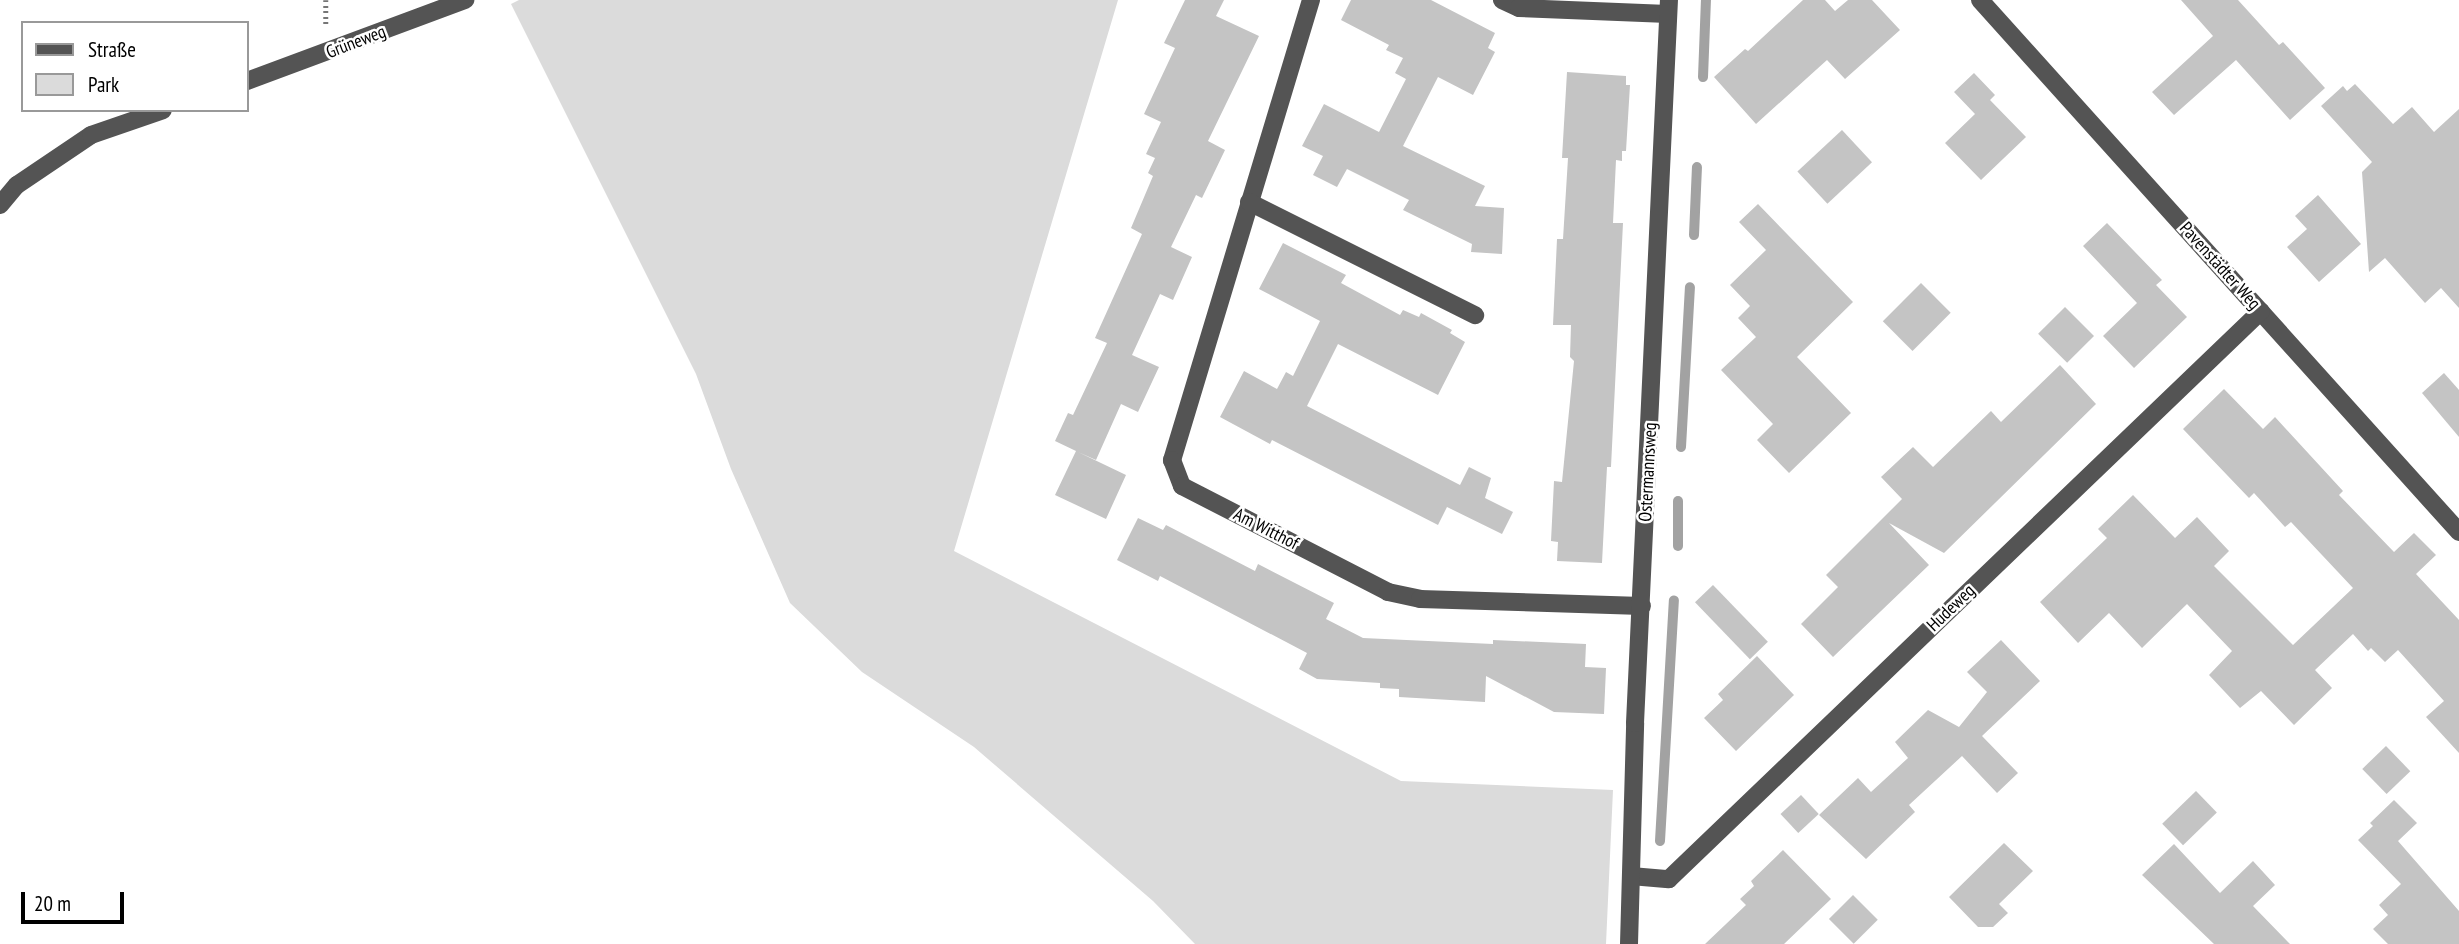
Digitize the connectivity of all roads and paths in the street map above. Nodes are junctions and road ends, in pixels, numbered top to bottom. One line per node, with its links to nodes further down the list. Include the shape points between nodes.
1 (465, 0): 6 (street, Grüneweg)
2 (1311, 0): 8 (street, Am Witthof)
3 (1502, 0): 5 (street, via 1519,8)
4 (1980, 0): 10 (street, Pavenstädter Weg)
5 (1668, 7): 13 (street, Ostermannsweg)
6 (248, 81)
7 (157, 112): 9 (street, via 91,135 17,185)
8 (1249, 202): 11 (street); 13 (street, Am Witthof, via 1172,460 1182,486 1388,592 1420,599)
9 (0, 205)
10 (2260, 311): 12 (street, Pavenstädter Weg); 14 (street, Hudeweg, via 1669,878)
11 (1475, 315)
12 (2459, 532)
13 (1642, 606): 14 (street, Ostermannsweg)
14 (1631, 876): 15 (street, Ostermannsweg)
15 (1629, 944)

